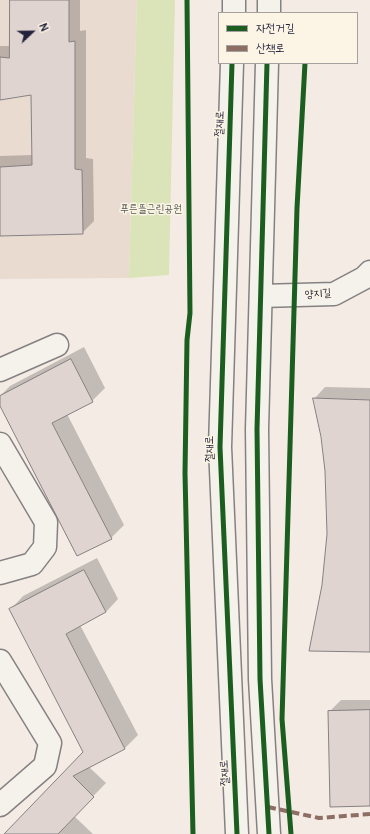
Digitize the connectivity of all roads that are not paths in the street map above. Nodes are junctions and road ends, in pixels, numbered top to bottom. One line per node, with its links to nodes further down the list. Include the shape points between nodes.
1 (234, 0): 3 (street)
2 (269, 0): 4 (street)
3 (234, 12)
4 (269, 12)
5 (232, 64): 15 (street, 절재로, via 220,447)
6 (267, 64): 8 (street)
7 (370, 272): 8 (street, 양지길, via 334,294)
8 (261, 296): 16 (street, via 257,429 260,656)
9 (57, 345): 10 (street)
10 (0, 370)
11 (0, 444): 12 (street, via 46,522 45,547 32,564)
12 (0, 573)
13 (0, 661): 14 (street, via 50,743 46,766)
14 (0, 805)
15 (237, 834)
16 (269, 834)

